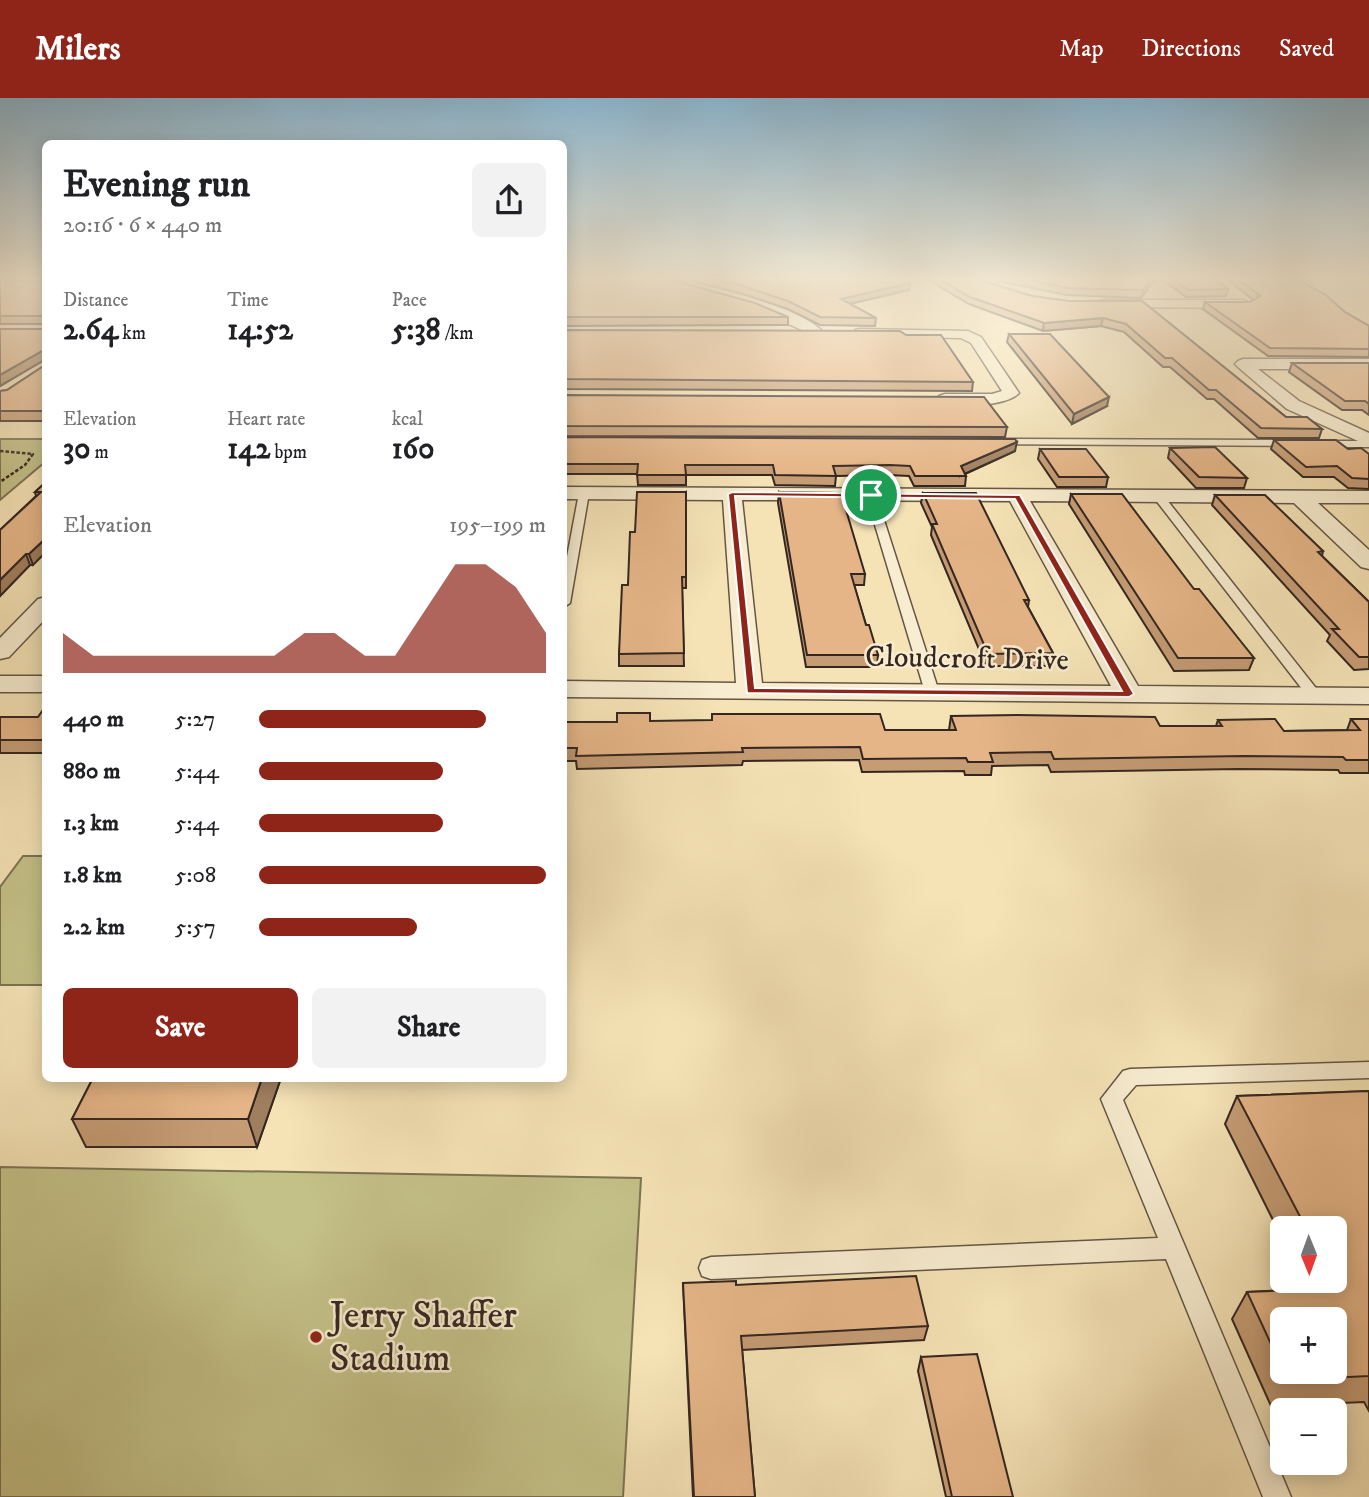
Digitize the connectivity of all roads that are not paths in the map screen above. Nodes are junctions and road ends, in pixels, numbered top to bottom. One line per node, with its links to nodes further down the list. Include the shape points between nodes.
1 (977, 343): 3 (street, via 1011,394)
2 (1369, 364): 5 (street, via 1243,364 1293,405 1354,430)
3 (923, 398)
4 (981, 442): 6 (lane)
5 (1369, 442): 7 (lane)
6 (1300, 443)
7 (1314, 444)
8 (567, 493): 9 (street)
9 (584, 493): 10 (street); 17 (lane)
10 (732, 494): 11 (street); 23 (street)
11 (871, 495): 12 (street); 24 (lane)
12 (1017, 496): 13 (street); 25 (street)
13 (1159, 497): 14 (street); 26 (lane)
14 (1300, 497): 15 (street); 16 (street)
15 (1369, 497)
16 (1369, 562)
17 (567, 586)
18 (42, 608): 19 (street)
19 (0, 652)
20 (0, 684): 21 (street)
21 (42, 684)
22 (567, 689): 23 (street, Cloudcroft Drive)
23 (750, 691): 24 (street, Cloudcroft Drive)
24 (932, 692): 25 (street, Cloudcroft Drive)
25 (1129, 694): 26 (street, Cloudcroft Drive)
26 (1314, 695): 27 (street, Cloudcroft Drive)
27 (1369, 696)
28 (1369, 1070): 29 (lane, via 1130,1077 1112,1099)
29 (1174, 1248): 30 (lane); 31 (lane)
30 (710, 1268)
31 (1277, 1497)

